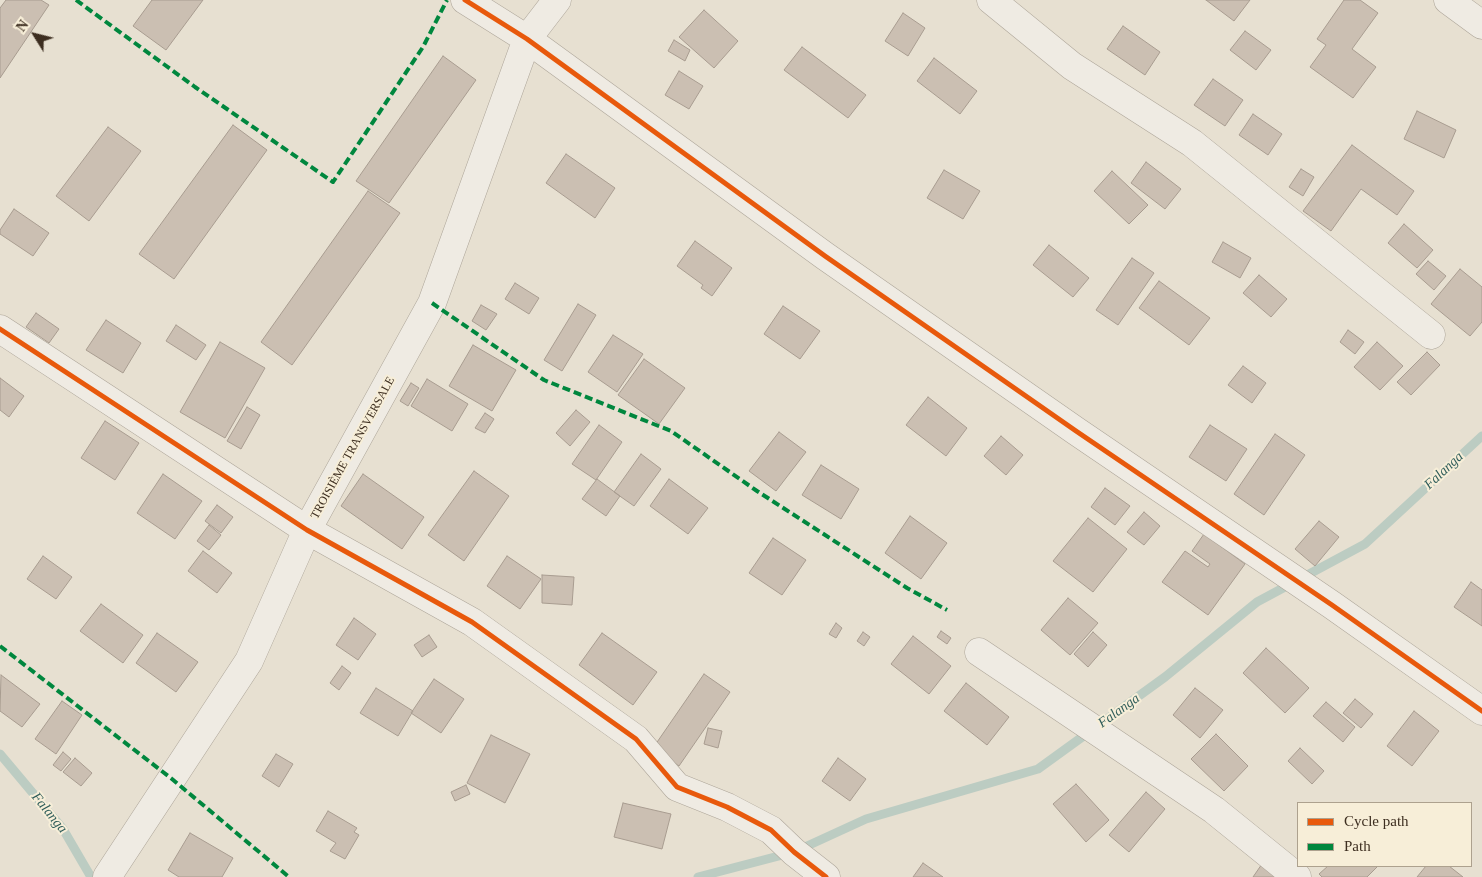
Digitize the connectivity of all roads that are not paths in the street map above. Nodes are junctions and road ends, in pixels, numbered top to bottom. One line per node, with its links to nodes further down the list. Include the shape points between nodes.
1 (465, 0): 6 (street)
2 (557, 0): 6 (street, TROISIÈME TRANSVERSALE)
3 (991, 0): 8 (street, via 1072,66 1192,144)
4 (1448, 0): 5 (street)
5 (1482, 25)
6 (527, 39): 9 (street, TROISIÈME TRANSVERSALE, via 432,303); 11 (street, via 825,256)
7 (0, 329): 9 (street)
8 (1431, 335)
9 (307, 530): 12 (street, TROISIÈME TRANSVERSALE, via 249,661); 13 (street, via 472,622 636,739 677,787 727,807 771,830)
10 (979, 652): 14 (street, via 1214,810)
11 (1482, 711)
12 (107, 877)
13 (826, 877)
14 (1297, 877)

